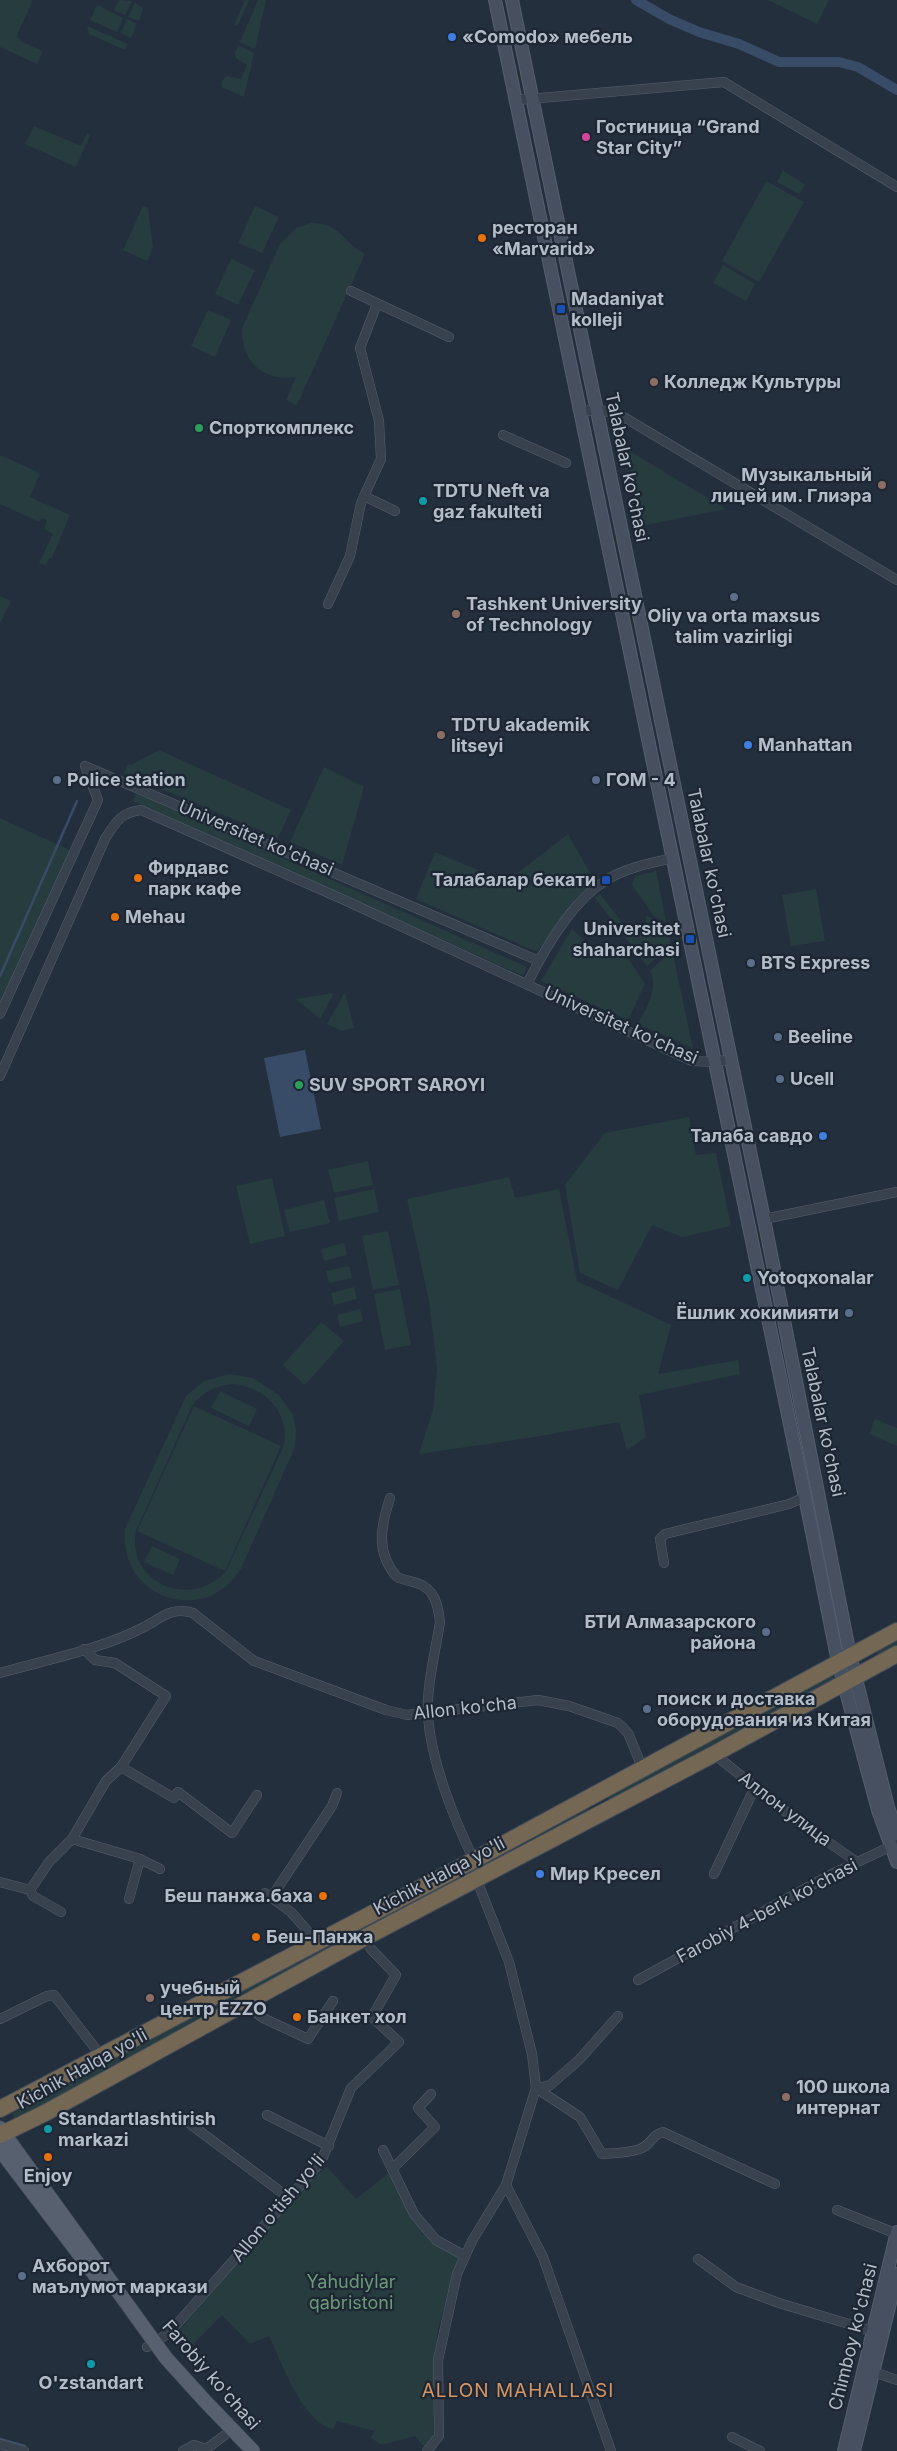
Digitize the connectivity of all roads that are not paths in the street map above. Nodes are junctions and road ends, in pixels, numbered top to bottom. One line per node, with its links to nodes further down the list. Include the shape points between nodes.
1 (495, 0): 4 (main road, Talabalar ko'chasi)
2 (512, 0): 3 (main road, Talabalar ko'chasi)
3 (533, 98): 4 (street); 5 (street, via 724,82); 9 (main road, Talabalar ko'chasi)
4 (517, 100): 10 (main road, Talabalar ko'chasi)
5 (897, 187)
6 (351, 292): 7 (street)
7 (377, 304): 8 (street); 13 (street, via 360,348 379,421 381,454 380,464)
8 (449, 337)
9 (598, 410): 10 (street); 15 (street, via 617,413); 17 (main road, Talabalar ko'chasi)
10 (582, 411): 18 (main road, Talabalar ko'chasi)
11 (503, 434): 12 (street)
12 (566, 463)
13 (364, 496): 14 (street); 16 (street, via 350,556)
14 (395, 511)
15 (897, 580)
16 (328, 604)
17 (664, 729): 18 (main road); 23 (main road, Talabalar ko'chasi)
18 (647, 733): 19 (main road, Talabalar ko'chasi)
19 (674, 858): 20 (street, Universitet ko'chasi, via 632,869 590,891); 24 (main road, Talabalar ko'chasi)
20 (539, 961): 21 (street, Universitet ko'chasi); 22 (street, Universitet ko'chasi, via 85,766 98,800)
21 (527, 984): 24 (street, Universitet ko'chasi, via 692,1061); 25 (street, Universitet ko'chasi, via 141,810 132,811 117,820 105,839)
22 (0, 1014)
23 (731, 1060): 24 (street, Universitet ko'chasi); 27 (main road, Talabalar ko'chasi)
24 (715, 1062): 29 (main road, Talabalar ko'chasi)
25 (0, 1076)
26 (897, 1192): 27 (street)
27 (764, 1219): 28 (main road, Talabalar ko'chasi)
28 (790, 1348): 29 (main road); 30 (main road, Talabalar ko'chasi)
29 (775, 1352): 31 (main road, Talabalar ko'chasi)
30 (820, 1494): 31 (main road); 37 (main road, Talabalar ko'chasi)
31 (806, 1497): 33 (street, via 665,1534 660,1539); 37 (main road, Talabalar ko'chasi)
32 (390, 1498): 40 (street, via 381,1530 383,1552 397,1577 432,1592 438,1609 440,1622)
33 (664, 1563)
34 (897, 1631): 37 (highway, Kichik Halqa yo'li)
35 (84, 1650): 38 (street); 40 (street, Allon ko'cha, via 142,1628 171,1612 185,1610 254,1661 386,1710 407,1715); 42 (street, via 95,1660 114,1663 166,1696)
36 (897, 1654): 39 (highway, Kichik Halqa yo'li)
37 (844, 1659): 39 (main road, Talabalar ko'chasi); 43 (highway, Kichik Halqa yo'li)
38 (0, 1672)
39 (849, 1679): 41 (highway, Kichik Halqa yo'li); 48 (main road)
40 (428, 1712): 43 (street, Allon ko'cha, via 538,1700 569,1706 618,1723 628,1733); 54 (street, via 431,1741 453,1810)
41 (714, 1754): 44 (street, Аллон улица); 49 (highway, Kichik Halqa yo'li)
42 (121, 1767): 46 (street, via 174,1798 178,1792 232,1833); 51 (street, via 106,1781)
43 (642, 1767): 47 (highway, Kichik Halqa yo'li)
44 (755, 1787): 55 (street, Аллон улица); 58 (street)
45 (337, 1793): 65 (street, via 332,1806 268,1896 291,1912)
46 (257, 1795)
47 (592, 1795): 49 (highway); 54 (highway, Kichik Halqa yo'li)
48 (888, 1807): 50 (main road); 52 (main road)
49 (602, 1813): 59 (highway, Kichik Halqa yo'li)
50 (897, 1833)
51 (72, 1839): 53 (street); 61 (street, via 49,1862)
52 (894, 1845): 55 (street, Farobiy 4-berk ko'chasi); 56 (main road)
53 (140, 1859): 57 (street); 62 (street)
54 (474, 1860): 65 (highway, Kichik Halqa yo'li)
55 (857, 1862): 66 (street, Farobiy 4-berk ko'chasi)
56 (897, 1862)
57 (160, 1869)
58 (714, 1874)
59 (476, 1878): 64 (highway, Kichik Halqa yo'li); 72 (street, via 509,1962 532,2054)
60 (0, 1882): 61 (street)
61 (30, 1890): 63 (street, via 33,1896)
62 (129, 1899)
63 (61, 1912)
64 (364, 1938): 67 (highway, Kichik Halqa yo'li); 78 (street, Allon o'tish yo'li, via 396,1975 372,2017 399,2042 351,2088)
65 (318, 1943): 71 (highway, Kichik Halqa yo'li)
66 (638, 1980)
67 (250, 2000): 68 (street, via 255,2012 263,2018 308,2039); 77 (highway, Kichik Halqa yo'li)
68 (333, 2001)
69 (618, 2016): 72 (street, via 579,2060 549,2086)
70 (0, 2019): 71 (street, via 47,1996 54,1996)
71 (102, 2057): 74 (highway, Kichik Halqa yo'li)
72 (536, 2088): 82 (street); 83 (street, via 580,2117 602,2154 640,2149 655,2134 663,2132)
73 (431, 2094): 81 (street, via 418,2108 435,2127)
74 (0, 2109)
75 (267, 2116): 78 (street)
76 (182, 2118): 84 (street)
77 (1, 2132): 91 (main road, Farobiy ko'chasi)
78 (328, 2146): 84 (street, Allon o'tish yo'li, via 321,2162)
79 (0, 2150): 91 (main road, Farobiy ko'chasi)
80 (383, 2150): 81 (street)
81 (392, 2169): 87 (street, via 414,2214 430,2234)
82 (506, 2184): 87 (street); 102 (street, via 543,2257)
83 (775, 2184)
84 (289, 2198): 91 (street, Allon o'tish yo'li, via 169,2333)
85 (837, 2210): 86 (street)
86 (897, 2233): 90 (main road, Chimboy ko'chasi)
87 (465, 2256): 101 (street, via 457,2274 438,2360 439,2436)
88 (698, 2259): 90 (street, via 736,2287)
89 (897, 2274): 92 (main road, Chimboy ko'chasi)
90 (872, 2331): 92 (main road, Chimboy ko'chasi)
91 (151, 2345): 94 (main road, Farobiy ko'chasi, via 176,2383); 100 (main road, Farobiy ko'chasi)
92 (868, 2370): 93 (street); 104 (main road, Chimboy ko'chasi); 105 (main road, Chimboy ko'chasi)
93 (897, 2380)
94 (225, 2435): 98 (street, via 206,2449 194,2445); 99 (main road, Farobiy ko'chasi)
95 (732, 2437): 103 (street)
96 (0, 2444): 97 (street)
97 (24, 2451)
98 (183, 2451)
99 (241, 2451)
100 (253, 2451)
101 (428, 2451)
102 (611, 2451)
103 (760, 2451)
104 (844, 2451)
105 (854, 2451)

